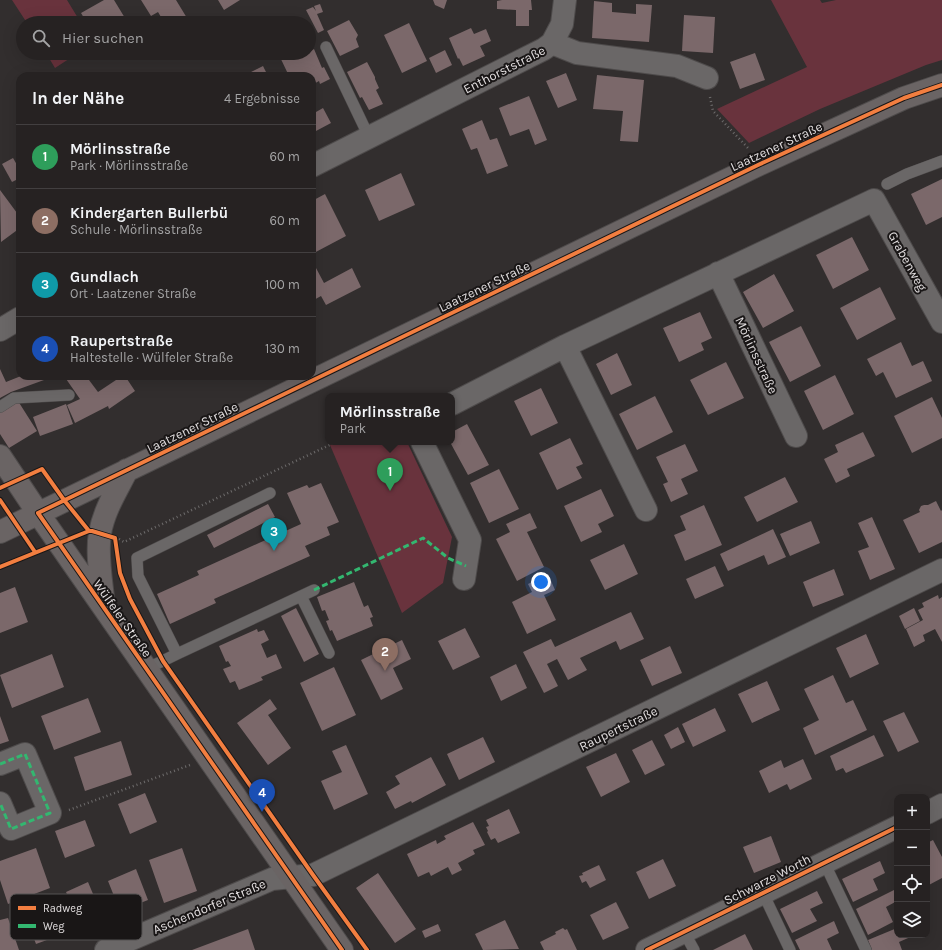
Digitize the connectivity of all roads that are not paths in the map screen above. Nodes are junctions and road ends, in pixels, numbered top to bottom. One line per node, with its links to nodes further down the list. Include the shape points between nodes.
1 (565, 0): 2 (street, via 562,24)
2 (552, 43): 4 (street, Enthorststraße, via 577,53 677,66); 6 (street, Enthorststraße)
3 (326, 47): 6 (lane)
4 (707, 78)
5 (942, 84): 15 (main road, Laatzener Straße, via 904,98 758,165)
6 (369, 137): 8 (street, Enthorststraße)
7 (942, 161): 9 (lane, via 907,174)
8 (316, 164)
9 (880, 192): 10 (street); 12 (street, Grabenweg)
10 (718, 273): 14 (street); 20 (street, Mörlinsstraße)
11 (16, 320): 13 (street)
12 (942, 322)
13 (0, 330)
14 (565, 346): 18 (street); 25 (street)
15 (316, 379)
16 (313, 380): 23 (main road, Laatzener Straße)
17 (69, 396): 19 (lane, via 14,398)
18 (455, 402)
19 (0, 407)
20 (796, 436)
21 (423, 445): 29 (street, via 470,540)
22 (0, 456): 26 (main road, Wülfeler Straße)
23 (127, 470): 26 (main road, Laatzener Straße); 32 (main road, via 107,510 100,533)
24 (270, 493): 34 (lane, via 137,558 138,576)
25 (646, 510)
26 (38, 513): 27 (main road, Laatzener Straße); 32 (main road, Wülfeler Straße)
27 (0, 532)
28 (942, 570): 42 (street, Raupertstraße, via 313,876)
29 (464, 579)
30 (314, 590): 31 (lane)
31 (301, 596): 33 (lane); 34 (lane)
32 (104, 608): 35 (main road, Wülfeler Straße)
33 (329, 652)
34 (177, 654): 35 (lane)
35 (146, 669): 42 (main road, Wülfeler Straße)
36 (0, 764): 37 (street, via 25,754 50,813 11,829)
37 (0, 803)
38 (942, 806): 39 (street)
39 (930, 812)
40 (894, 828): 41 (street, Schwarze Worth)
41 (824, 862): 43 (street, Schwarze Worth); 51 (lane)
42 (292, 878): 44 (street, Aschendorfer Straße, via 272,879); 48 (main road, Wülfeler Straße)
43 (763, 893): 46 (street, Schwarze Worth); 50 (lane)
44 (142, 935)
45 (129, 940): 47 (street, Aschendorfer Straße)
46 (689, 941): 49 (street, Schwarze Worth)
47 (106, 950)
48 (342, 950)
49 (647, 950)
50 (790, 950)
51 (866, 950)

